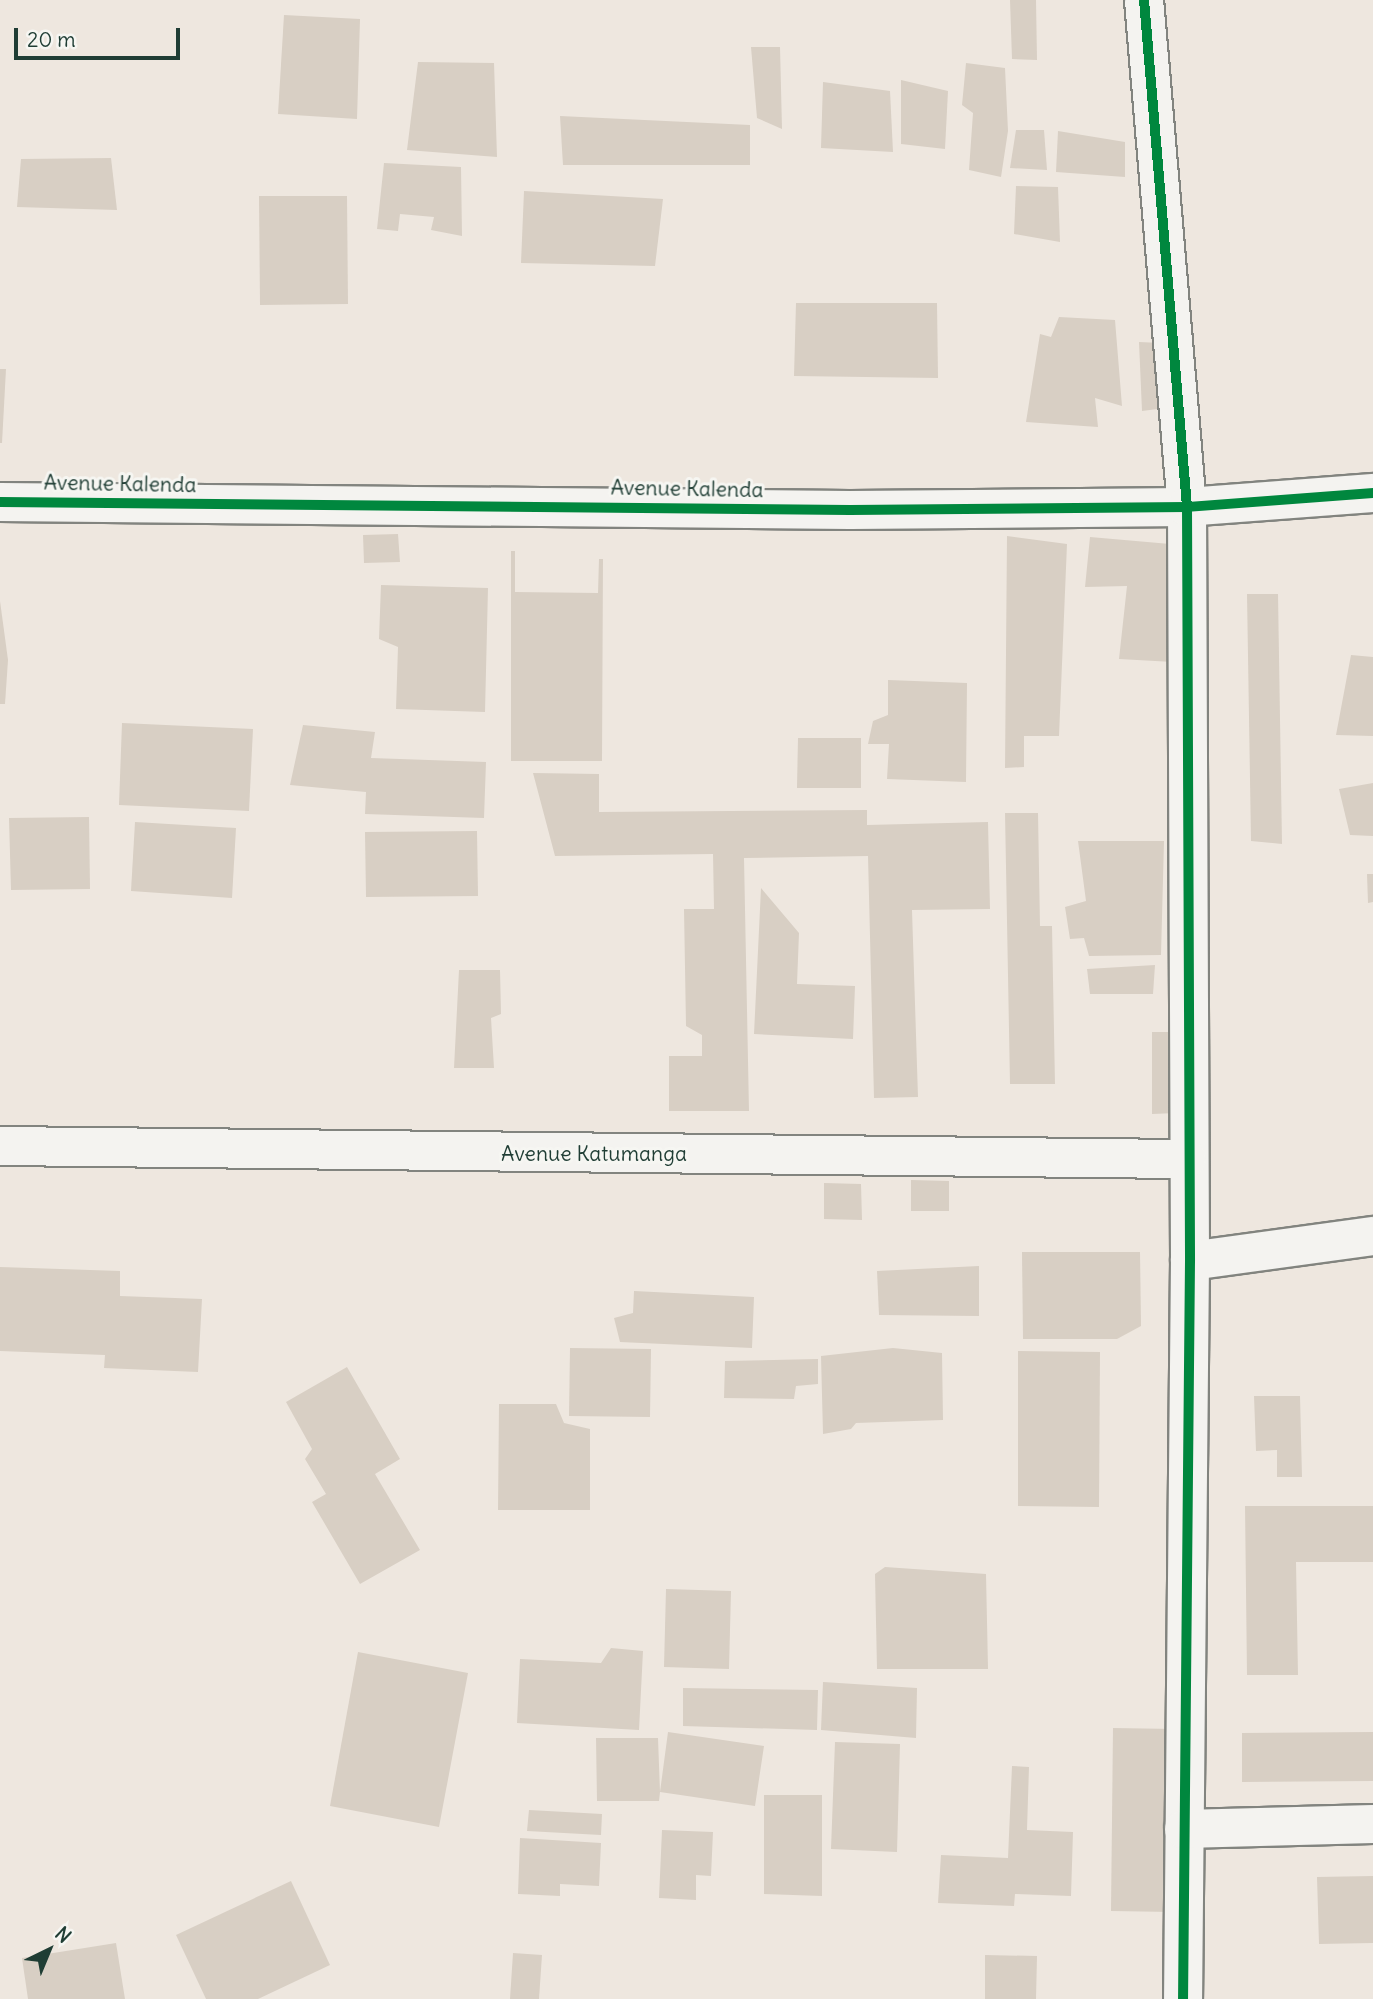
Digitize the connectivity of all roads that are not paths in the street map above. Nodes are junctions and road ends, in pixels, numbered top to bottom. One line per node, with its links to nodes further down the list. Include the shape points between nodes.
1 (1144, 0): 4 (street)
2 (1373, 493): 4 (street, Avenue Kalenda)
3 (0, 502): 4 (street, Avenue Kalenda, via 850,510)
4 (1187, 507): 6 (street)
5 (0, 1146): 6 (street, Avenue Katumanga)
6 (1187, 1159): 8 (street)
7 (1373, 1236): 8 (street)
8 (1190, 1261): 10 (street)
9 (1373, 1824): 10 (street)
10 (1184, 1829): 11 (street)
11 (1183, 1999)

